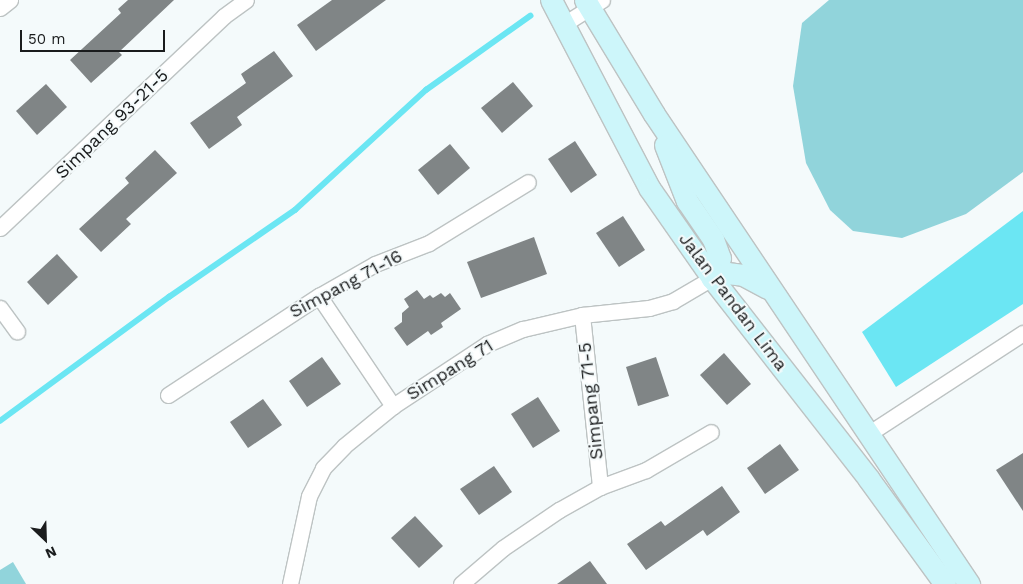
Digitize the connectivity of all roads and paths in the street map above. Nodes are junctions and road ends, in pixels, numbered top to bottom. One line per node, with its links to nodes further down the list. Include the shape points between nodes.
1 (246, 0): 7 (street, Simpang 93-21-5, via 224,16)
2 (551, 0): 4 (main road, Jalan Pandan Lima)
3 (592, 3): 4 (street); 5 (main road, Jalan Pandan Lima)
4 (564, 24): 8 (main road, Jalan Pandan Lima, via 650,189)
5 (654, 114): 8 (main road, via 677,179 713,239 720,258); 9 (main road, Jalan Pandan Lima)
6 (528, 182): 10 (street, Simpang 71-16, via 429,243 375,264)
7 (0, 228)
8 (712, 278): 9 (main road, via 727,273 743,274); 12 (street, Simpang 71, via 673,301 649,308); 22 (main road, Jalan Pandan Lima, via 868,478)
9 (773, 293): 18 (main road, Jalan Pandan Lima)
10 (319, 296): 15 (street, Simpang 71-16); 16 (street)
11 (0, 308): 13 (street)
12 (582, 315): 16 (street, Simpang 71, via 523,329 487,344); 19 (street, Simpang 71-5)
13 (18, 331)
14 (1023, 333): 18 (street)
15 (168, 395)
16 (393, 406): 20 (street, Simpang 71, via 344,446 323,468 309,496)
17 (711, 432): 19 (street, Simpang 71-5, via 646,470)
18 (868, 434): 23 (main road, Jalan Pandan Lima)
19 (600, 487): 21 (street, Simpang 71-5, via 503,548)
20 (290, 584)
21 (461, 584)
22 (945, 584)
23 (968, 584)

